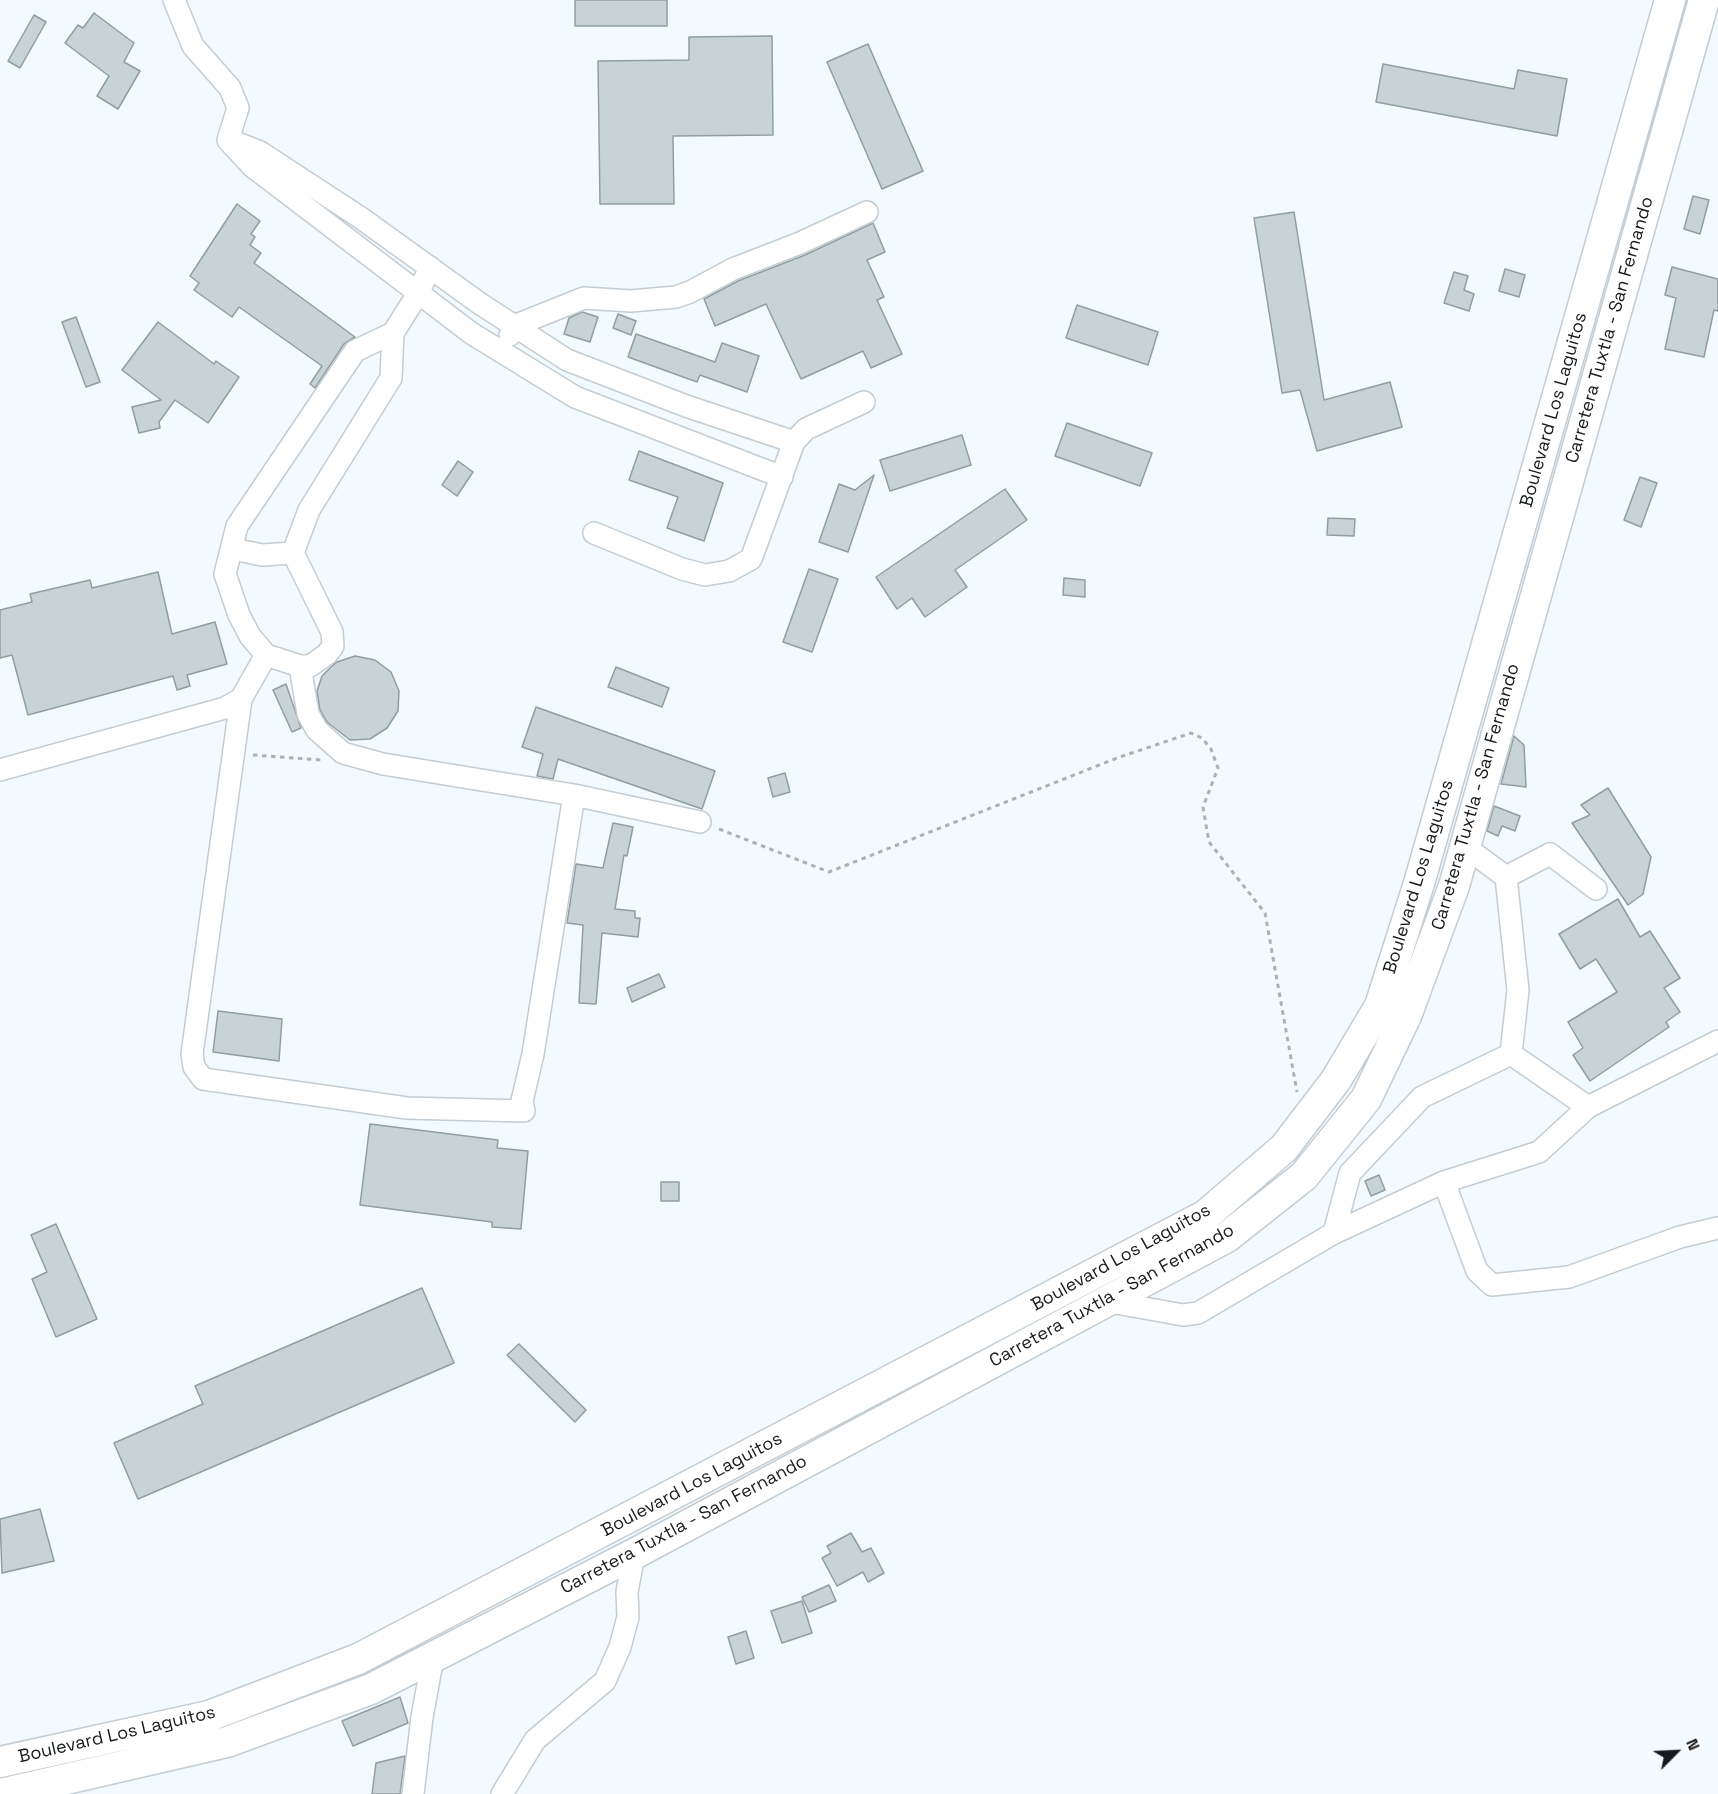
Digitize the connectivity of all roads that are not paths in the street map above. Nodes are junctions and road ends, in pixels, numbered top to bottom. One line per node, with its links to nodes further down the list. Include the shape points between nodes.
1 (174, 0): 4 (street, via 193,46 230,88 238,108)
2 (1670, 0): 34 (main road, Boulevard Los Laguitos, via 1420,880 1383,995 1336,1080 1284,1148 1206,1215)
3 (1704, 0): 23 (main road, Carretera Tuxtla - San Fernando)
4 (228, 140): 6 (street, via 260,152); 7 (street, via 253,167)
5 (867, 212): 8 (street, via 676,297 631,301 584,298)
6 (430, 267): 7 (street); 8 (street)
7 (419, 292): 9 (street); 10 (street)
8 (514, 326): 10 (street); 12 (street, via 567,360)
9 (393, 333): 15 (street, via 355,351 237,526); 16 (street, via 391,378 309,510)
10 (501, 351): 13 (street, via 576,397)
11 (864, 402): 12 (street, via 806,429)
12 (794, 442): 13 (street)
13 (782, 477): 14 (street, via 751,559 729,571 705,574 682,569)
14 (594, 533)
15 (233, 549): 16 (street, via 262,555); 17 (street, via 225,574 230,595 250,636)
16 (293, 553): 18 (street, via 333,639 327,654 310,666)
17 (266, 655): 18 (street); 19 (street)
18 (300, 666): 21 (street, via 308,714 317,730 343,753 383,764)
19 (241, 699): 20 (street, via 193,718); 21 (street, via 192,1054 194,1067 203,1078 407,1108 524,1111 522,1101)
20 (0, 770)
21 (574, 795): 22 (street)
22 (700, 822)
23 (1464, 846): 24 (street); 32 (main road, Carretera Tuxtla - San Fernando, via 1454,886 1406,1016 1366,1099 1304,1176 1227,1237)
24 (1506, 878): 25 (street, via 1550,854); 27 (street, via 1518,990)
25 (1596, 889)
26 (1718, 1041): 28 (street)
27 (1511, 1054): 28 (street); 31 (street, via 1422,1097 1350,1173)
28 (1588, 1107): 29 (street, via 1539,1152)
29 (1444, 1182): 30 (street, via 1477,1271 1492,1285 1569,1277 1680,1237); 31 (street)
30 (1718, 1228)
31 (1334, 1233): 32 (street, via 1198,1313 1183,1315)
32 (1105, 1301): 33 (main road, Carretera Tuxtla - San Fernando)
33 (634, 1554): 35 (main road, Carretera Tuxtla - San Fernando); 40 (street, via 627,1592 628,1617 605,1681 535,1740)
34 (509, 1582): 35 (main road); 37 (main road, Boulevard Los Laguitos, via 358,1659 208,1716)
35 (523, 1610): 36 (main road, Carretera Tuxtla - San Fernando)
36 (433, 1657): 38 (main road, Carretera Tuxtla - San Fernando, via 371,1689 227,1742); 39 (street)
37 (0, 1762)
38 (1, 1794)
39 (413, 1794)
40 (502, 1794)

